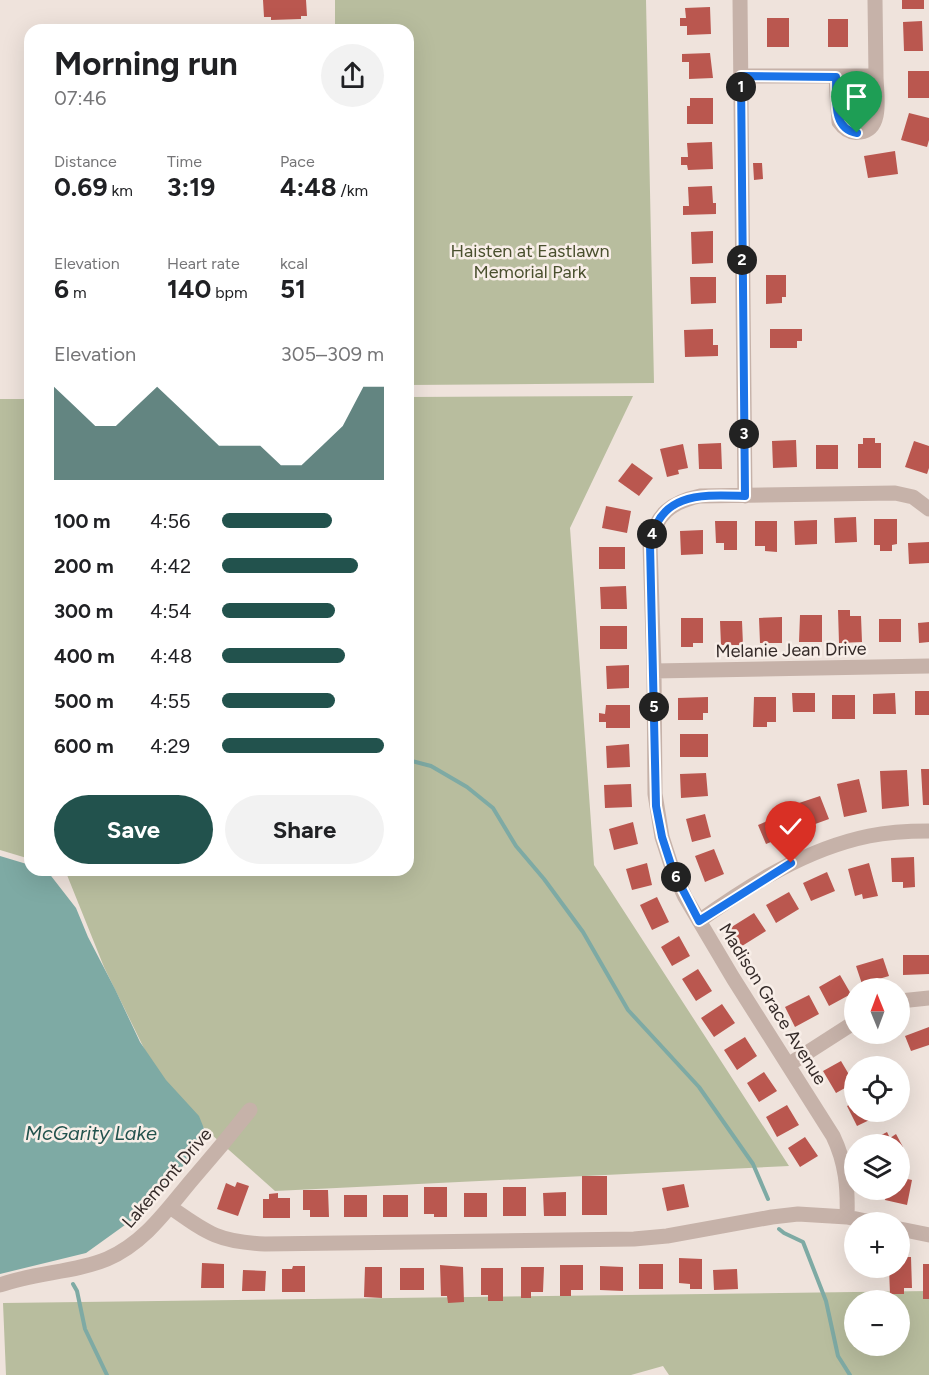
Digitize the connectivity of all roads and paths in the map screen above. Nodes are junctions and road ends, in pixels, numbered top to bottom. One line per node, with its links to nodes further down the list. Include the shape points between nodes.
1 (740, 0): 3 (street)
2 (875, 0): 4 (street)
3 (741, 76): 5 (street); 6 (street)
4 (876, 76): 5 (street); 5 (street, via 875,121 859,133 848,130 838,120)
5 (836, 77)
6 (745, 496): 7 (street, Madison Grace Avenue, via 895,493 913,497); 9 (street, Madison Grace Avenue, via 687,498 667,509 656,526 649,556)
7 (929, 509)
8 (929, 666): 9 (street, Melanie Jean Drive)
9 (654, 671): 11 (street, Madison Grace Avenue, via 658,820 673,871)
10 (929, 831): 11 (street, via 870,835 814,853 781,869)
11 (699, 921): 15 (street, Madison Grace Avenue)
12 (929, 998): 13 (street)
13 (910, 1000)
14 (844, 1029): 15 (street)
15 (788, 1065): 18 (street, Madison Grace Avenue, via 840,1150 848,1183)
16 (250, 1110): 17 (street, Lakemont Drive)
17 (170, 1207): 19 (street, via 219,1238 265,1244 634,1239 781,1216); 22 (street, Lakemont Drive, via 146,1235 119,1254 79,1268)
18 (847, 1212)
19 (844, 1217)
20 (910, 1231): 21 (street)
21 (929, 1235)
22 (0, 1286)

